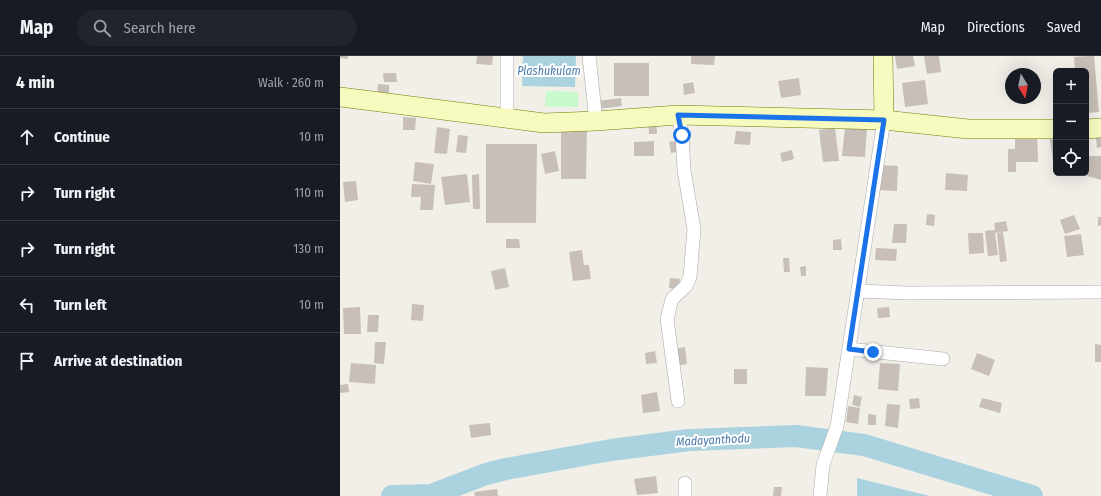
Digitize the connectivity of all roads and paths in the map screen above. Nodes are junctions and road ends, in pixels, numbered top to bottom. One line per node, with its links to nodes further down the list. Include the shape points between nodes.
1 (507, 56): 6 (street)
2 (589, 56): 8 (street)
3 (883, 56): 7 (main road)
4 (340, 97): 6 (main road)
5 (678, 115): 7 (main road); 8 (main road); 16 (street, via 694,229 690,276 686,286 672,299 667,319)
6 (507, 119): 8 (main road, via 544,123)
7 (884, 120): 10 (main road, via 968,129); 12 (street)
8 (596, 121)
9 (1101, 128): 11 (main road)
10 (1053, 129)
11 (1089, 129)
12 (858, 291): 13 (street); 14 (street)
13 (1101, 292)
14 (849, 349): 15 (street); 17 (street, via 837,426 823,465)
15 (943, 359)
16 (678, 401)
17 (820, 496)

